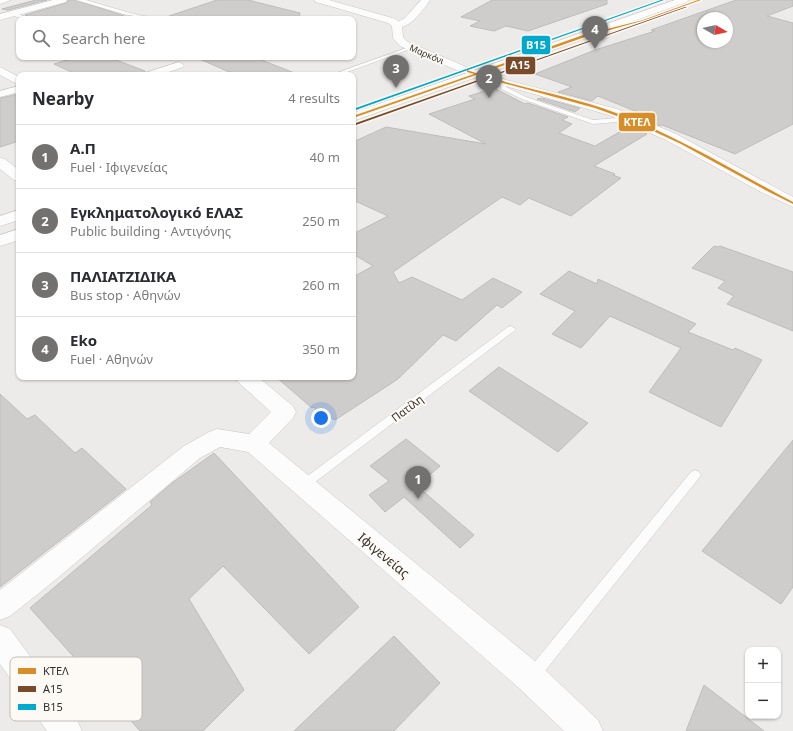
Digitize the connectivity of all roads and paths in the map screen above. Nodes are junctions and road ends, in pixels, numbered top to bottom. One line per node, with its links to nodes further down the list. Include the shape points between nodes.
1 (8, 0): 10 (street)
2 (63, 0): 12 (street)
3 (79, 0): 11 (street)
4 (320, 0): 16 (main road, via 389,20)
5 (426, 0): 16 (street, via 408,20)
6 (648, 0): 17 (main road, via 584,22)
7 (664, 0): 17 (main road)
8 (684, 0): 18 (main road)
9 (700, 0): 18 (main road, via 644,20)
10 (0, 2)
11 (127, 13): 14 (lane)
12 (12, 14): 13 (lane); 15 (street)
13 (19, 16)
14 (139, 16)
15 (0, 17)
16 (397, 26): 19 (main road, Μαρκόνι, via 398,38)
17 (566, 31): 21 (main road)
18 (584, 36): 25 (main road)
19 (411, 48): 21 (main road, Μαρκόνι); 24 (lane)
20 (179, 66): 23 (street)
21 (458, 67): 25 (street); 29 (main road)
22 (0, 70): 26 (street)
23 (159, 72)
24 (343, 72)
25 (476, 74): 30 (main road); 33 (street, via 613,112 671,137)
26 (16, 80)
27 (16, 90): 28 (street)
28 (0, 94)
29 (356, 101)
30 (356, 116)
31 (0, 162): 32 (street)
32 (16, 175)
33 (793, 203)
34 (16, 215): 35 (main road)
35 (0, 221)
36 (16, 235): 37 (main road)
37 (0, 241)
38 (511, 329): 42 (lane, Πατίλη)
39 (248, 380): 40 (street, via 285,412)
40 (254, 444): 42 (street, Ιφιγενείας); 43 (street, via 217,438 192,452)
41 (695, 475): 46 (lane)
42 (302, 486): 46 (street, Ιφιγενείας)
43 (0, 607)
44 (0, 639): 45 (street)
45 (13, 657)
46 (530, 677): 49 (street, Ιφιγενείας)
47 (59, 721): 48 (street)
48 (66, 731)
49 (587, 731)

